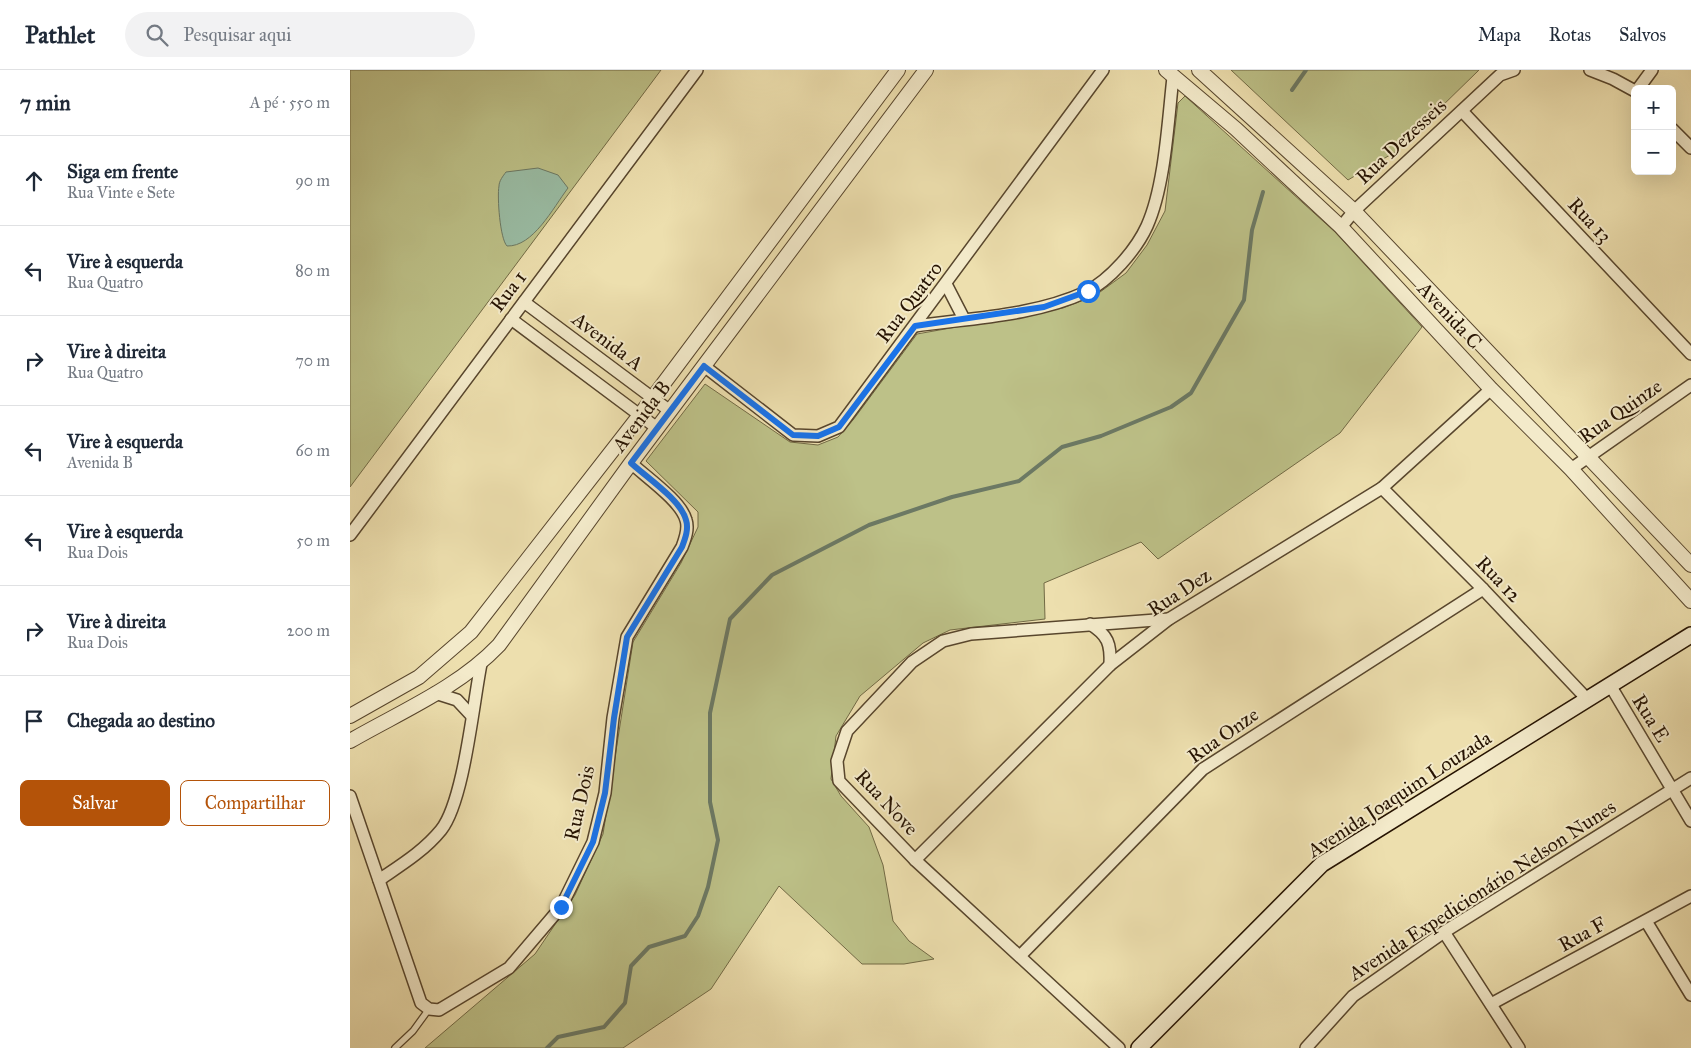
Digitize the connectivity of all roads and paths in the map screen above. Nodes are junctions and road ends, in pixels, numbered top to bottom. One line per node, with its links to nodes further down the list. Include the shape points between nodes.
1 (697, 70): 18 (street, Rua 1)
2 (898, 70): 26 (street, Avenida B)
3 (926, 70): 23 (street, Avenida B)
4 (1103, 70): 17 (street, Rua Quatro)
5 (1200, 70): 15 (street, Avenida C)
6 (1514, 70): 12 (street, Rua Dezesseis, via 1500,75)
7 (1590, 70): 11 (street)
8 (1652, 70): 10 (street)
9 (1170, 73): 16 (street, Avenida C, via 1236,129); 20 (street, via 1160,179 1147,226 1127,261 1088,291 1044,307)
10 (1640, 85)
11 (1631, 88)
12 (1462, 111): 15 (street, Rua Dezesseis); 22 (street, Rua 13)
13 (1673, 130): 14 (street)
14 (1691, 148)
15 (1354, 211): 16 (street, Rua Dezesseis); 30 (street, Avenida C)
16 (1341, 227): 25 (street, Avenida C)
17 (946, 284): 20 (street); 21 (street, Rua Quatro)
18 (524, 302): 19 (street, Rua 1); 26 (street, Avenida A)
19 (511, 319): 28 (street, Avenida A); 34 (street, Rua 1)
20 (964, 319): 21 (street)
21 (915, 326): 23 (street, Rua Quatro, via 839,427 818,436 793,435)
22 (1691, 354)
23 (704, 366): 27 (street, Avenida B)
24 (1691, 385): 30 (street, Rua Quinze)
25 (1491, 389): 32 (street, Avenida C); 33 (street, Rua Dez)
26 (653, 398): 27 (street, Avenida A); 28 (street, Avenida B)
27 (670, 411): 29 (street, Avenida B)
28 (640, 415): 29 (street, Avenida A); 46 (street, Avenida B, via 471,632 419,677)
29 (657, 428): 31 (street, Avenida B)
30 (1588, 457): 32 (street, Rua Quinze); 35 (street, Avenida C)
31 (631, 463): 41 (street, Avenida B, via 499,645); 61 (street, Rua Dois, via 678,506 687,520 686,534 682,547 627,637 605,793 593,842 561,907 509,968 439,1010)
32 (1572, 468): 37 (street, Avenida C)
33 (1382, 488): 36 (street, Rua 12); 38 (street, Rua Dez)
34 (350, 535)
35 (1691, 565)
36 (1483, 589): 45 (street, Rua 12); 58 (street, Rua Onze, via 1203,768)
37 (1691, 601)
38 (1169, 619): 39 (street, Rua Nove); 42 (street, Rua Dez)
39 (1090, 624): 42 (street, via 1109,641); 53 (street, Rua Nove, via 971,634 943,641 912,662 846,730 837,760 839,782)
40 (1691, 635): 43 (main road, Avenida Joaquim Louzada)
41 (481, 664): 44 (street, Avenida B); 47 (street)
42 (1110, 665): 53 (street, Rua Dez)
43 (1610, 686): 45 (main road, Avenida Joaquim Louzada); 50 (street, Rua E)
44 (435, 693): 47 (street, via 456,700); 48 (street, Avenida B)
45 (1587, 699): 64 (main road, Avenida Joaquim Louzada, via 1322,864)
46 (350, 716)
47 (471, 716): 54 (street, via 458,793 442,829 417,854)
48 (350, 741)
49 (1691, 778): 50 (street, Avenida Expedicionário Nelson Nunes)
50 (1673, 788): 52 (street, Rua E); 57 (street, Avenida Expedicionário Nelson Nunes)
51 (350, 796): 54 (street)
52 (1691, 822)
53 (914, 860): 58 (street, Rua Nove)
54 (378, 880): 61 (street, via 421,1003)
55 (1691, 896): 56 (street, Rua F)
56 (1646, 921): 59 (street); 60 (street, Rua F)
57 (1444, 932): 60 (street); 65 (street, Avenida Expedicionário Nelson Nunes, via 1353,996)
58 (1020, 956): 63 (street, Rua Nove)
59 (1691, 995)
60 (1491, 1004): 66 (street)
61 (428, 1009): 62 (lane, via 413,1031)
62 (395, 1048)
63 (1119, 1048)
64 (1139, 1048)
65 (1306, 1048)
66 (1519, 1048)

